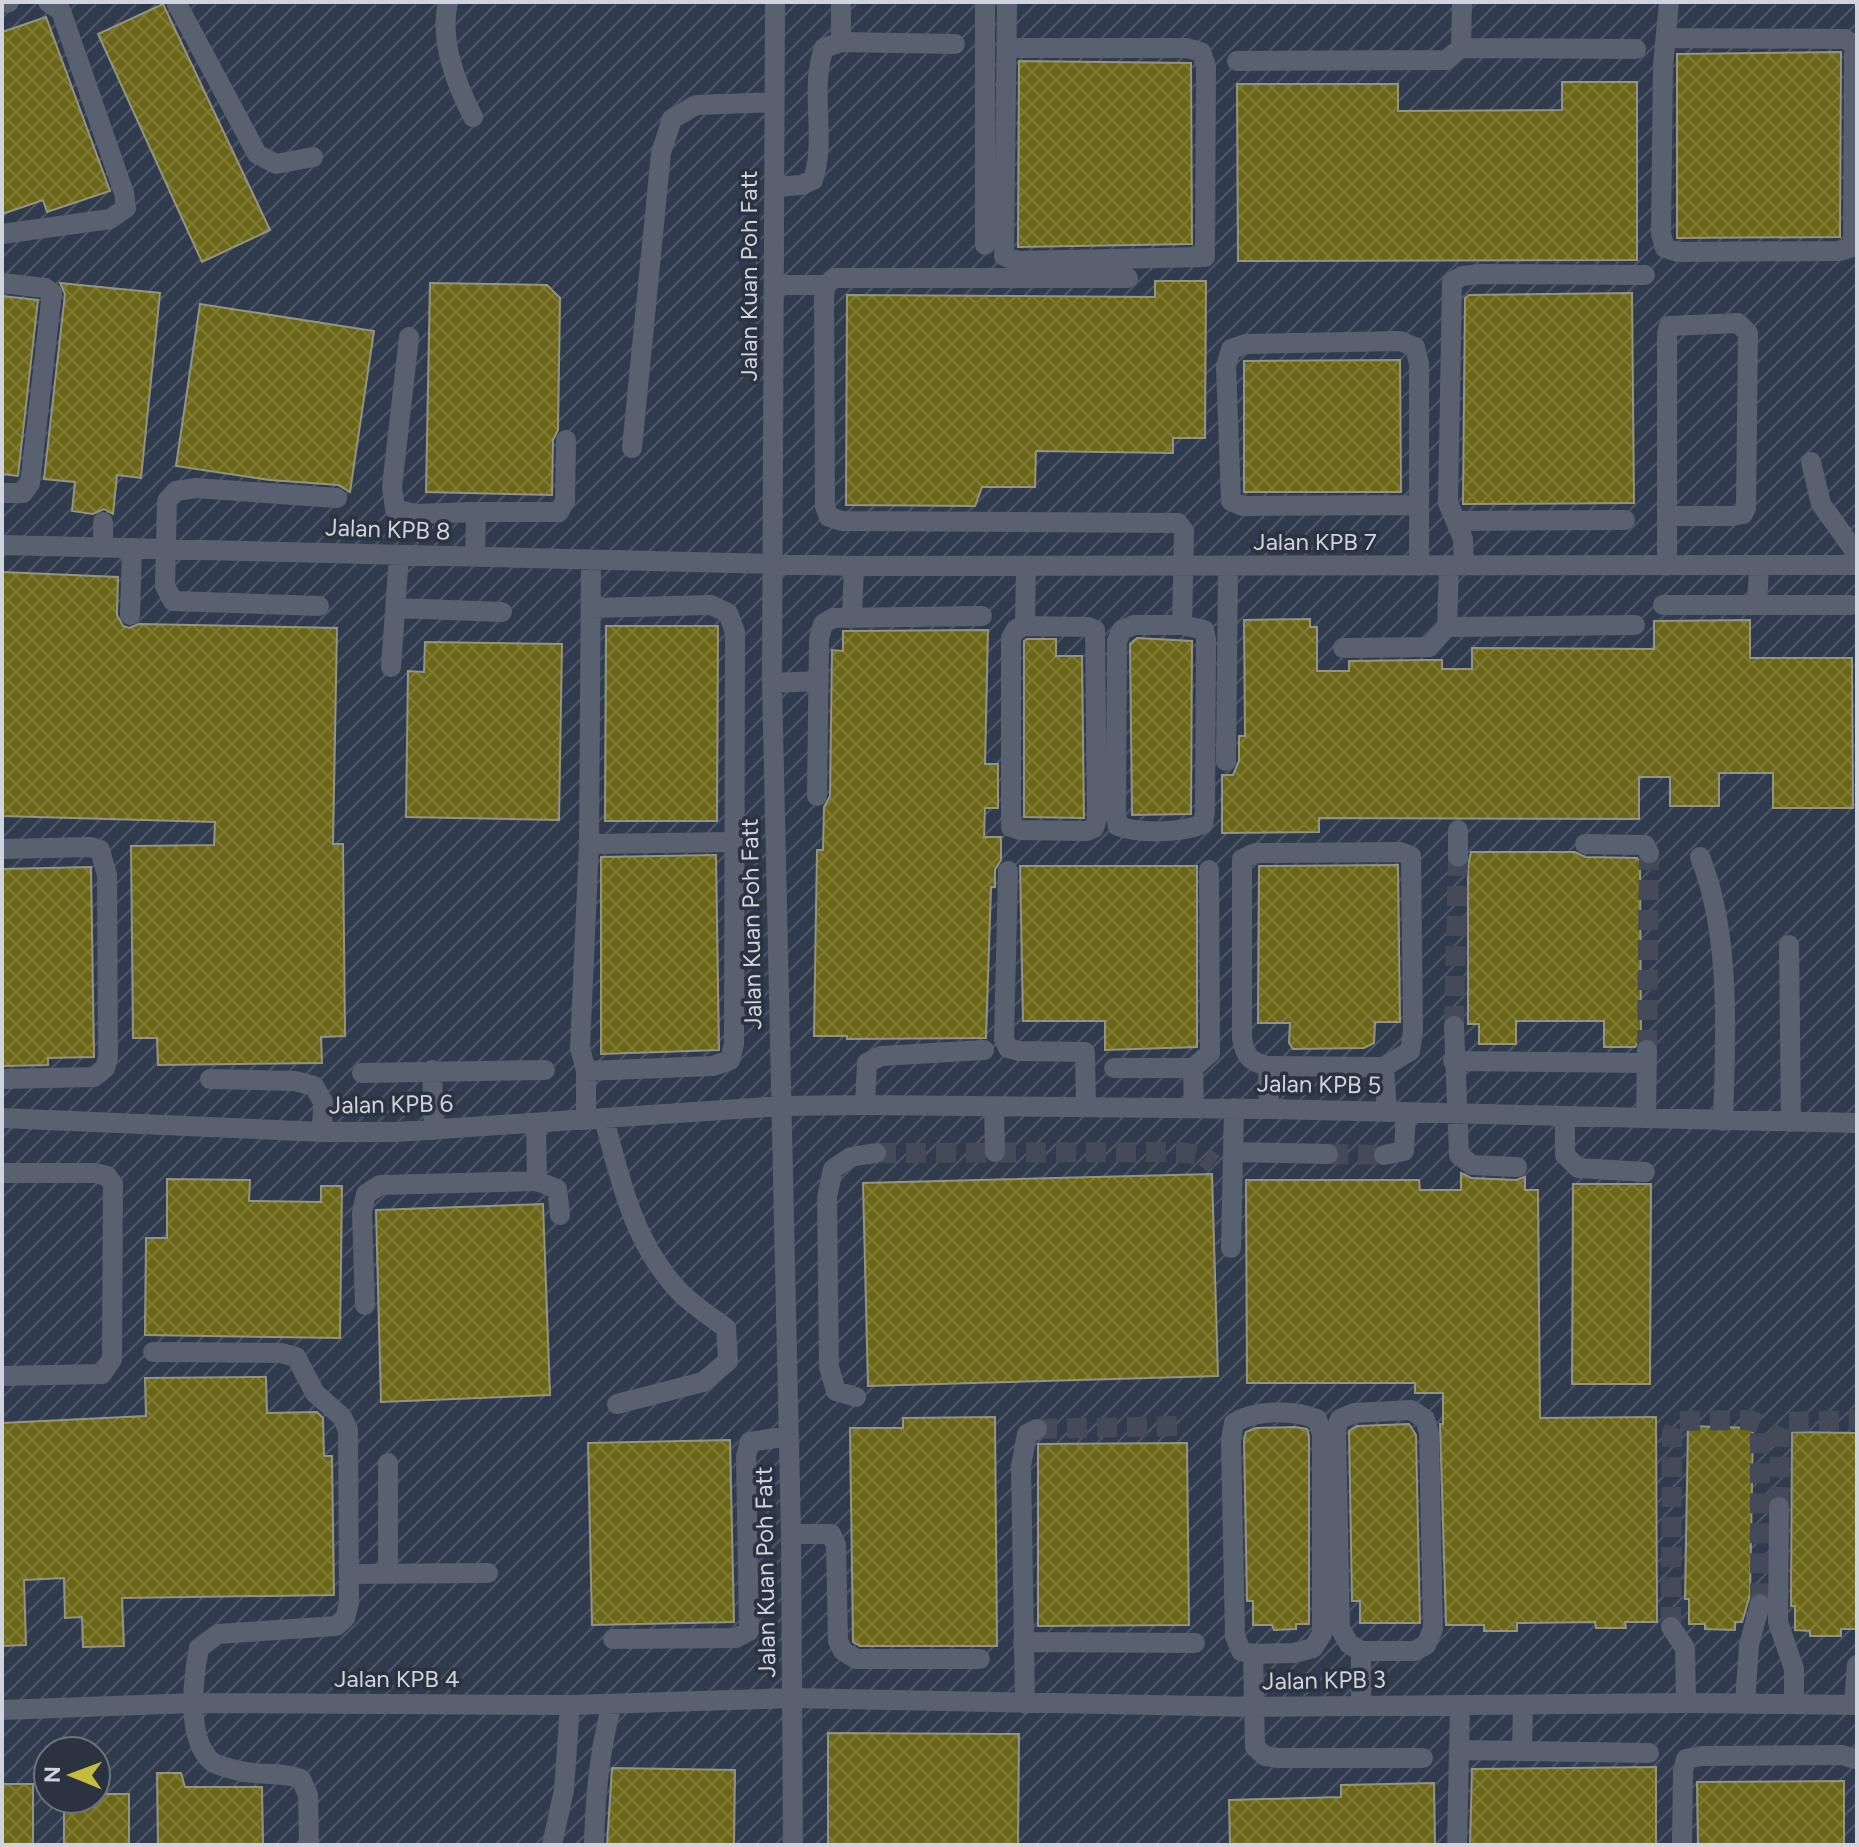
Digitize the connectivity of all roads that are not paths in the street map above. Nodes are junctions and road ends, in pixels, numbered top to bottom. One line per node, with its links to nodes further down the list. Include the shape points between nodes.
1 (9, 2): 11 (street)
2 (48, 2): 23 (street, via 61,11 126,208 110,219)
3 (176, 2): 21 (street, via 257,154 276,164)
4 (448, 2): 20 (street, via 448,50)
5 (775, 2): 19 (street, Jalan Kuan Poh Fatt)
6 (841, 2): 13 (street)
7 (985, 2): 24 (street)
8 (1007, 2): 15 (street)
9 (1462, 2): 16 (street)
10 (1669, 2): 12 (street)
11 (2, 3)
12 (1668, 38): 12 (street, via 1663,65 1665,248 1678,252 1853,247 1854,45 1845,39)
13 (841, 42): 14 (street); 22 (street, via 824,48 818,66 818,164 813,180)
14 (955, 44)
15 (1007, 48): 15 (street, via 1004,256 1018,261 1205,257 1206,66 1201,52)
16 (1461, 48): 17 (street); 18 (street, via 1446,60)
17 (1636, 49)
18 (1237, 61)
19 (774, 102): 22 (street, Jalan Kuan Poh Fatt); 32 (street, via 696,105 672,119 661,153)
20 (473, 117)
21 (313, 157)
22 (775, 187): 28 (street, Jalan Kuan Poh Fatt)
23 (2, 234)
24 (985, 245)
25 (1645, 275): 40 (street, via 1481,274 1452,282 1448,503)
26 (1128, 278): 29 (street, via 834,278)
27 (2, 283): 34 (street, via 52,293 30,483 23,493)
28 (775, 285): 29 (street); 50 (street, Jalan Kuan Poh Fatt)
29 (826, 285): 57 (street, via 829,517 1178,523 1184,531)
30 (409, 337): 37 (street, via 392,487 395,509 415,514)
31 (566, 440): 37 (street, via 565,501 559,512)
32 (632, 448)
33 (1811, 462): 46 (street, via 1821,504)
34 (2, 493)
35 (337, 498): 45 (street, via 176,491 167,501)
36 (1418, 505): 36 (street, via 1415,347 1400,341 1246,344 1231,349 1226,366 1231,501 1243,506); 53 (street)
37 (476, 512): 48 (street)
38 (1669, 516): 38 (street, via 1669,326 1738,323 1748,333 1746,508 1733,516); 55 (street)
39 (1625, 520): 40 (street)
40 (1456, 521): 54 (street, via 1463,539)
41 (103, 522): 43 (street)
42 (2, 545): 43 (street, Jalan KPB 8)
43 (103, 547): 44 (street, Jalan KPB 8)
44 (132, 548): 45 (street, Jalan KPB 8); 67 (street)
45 (165, 549): 47 (street, Jalan KPB 8); 63 (street, via 165,586 173,601)
46 (1857, 554)
47 (399, 555): 48 (street, Jalan KPB 8); 64 (street)
48 (475, 557): 49 (street, Jalan KPB 8)
49 (591, 560): 50 (street, Jalan KPB 8); 65 (street)
50 (773, 563): 52 (street, Jalan KPB 7); 77 (street, Jalan Kuan Poh Fatt)
51 (1857, 565): 56 (street, Jalan KPB 7)
52 (854, 566): 59 (street, Jalan KPB 7); 69 (street)
53 (1419, 566): 54 (street, Jalan KPB 7); 58 (street, Jalan KPB 7)
54 (1456, 566): 55 (street, Jalan KPB 7); 73 (street)
55 (1667, 566): 56 (street, Jalan KPB 7)
56 (1759, 566): 61 (street)
57 (1183, 567): 58 (street, Jalan KPB 7); 59 (street, Jalan KPB 7); 70 (street)
58 (1228, 567): 78 (street)
59 (1026, 568): 72 (street)
60 (1663, 605): 61 (street)
61 (1757, 605): 62 (street)
62 (1851, 605)
63 (319, 606)
64 (397, 608): 66 (street); 75 (street)
65 (591, 608): 81 (street, via 711,605 728,613 735,632); 82 (street)
66 (502, 612)
67 (130, 615)
68 (982, 616): 69 (street)
69 (852, 617): 76 (street, via 823,624)
70 (1182, 625): 70 (street, via 1204,630 1206,639 1203,824 1191,829 1130,830 1118,826 1116,814 1117,641 1122,630 1134,625)
71 (1635, 625): 73 (street)
72 (1025, 626): 72 (street, via 1011,638 1011,827 1087,831 1097,819 1095,630)
73 (1447, 627): 74 (street, via 1429,647)
74 (1343, 648)
75 (391, 667)
76 (819, 681): 77 (street); 79 (street)
77 (772, 683): 105 (street, Jalan Kuan Poh Fatt)
78 (1226, 761)
79 (817, 796)
80 (1458, 830): 86 (street)
81 (733, 842): 82 (street); 100 (street, via 730,1060 713,1066)
82 (589, 844): 100 (street, via 580,1048)
83 (1585, 844): 85 (street, via 1645,845)
84 (2, 849): 102 (street, via 100,850 107,875 108,1057 94,1077)
85 (1649, 853)
86 (1458, 857)
87 (1700, 857): 117 (street, via 1715,893 1721,941)
88 (1209, 870): 97 (street, via 1210,1053)
89 (1008, 871): 107 (street, via 1004,1039 1008,1048 1018,1051 1085,1052)
90 (1789, 945): 118 (street)
91 (1454, 1026): 93 (street)
92 (984, 1050): 104 (street, via 881,1056 867,1063)
93 (1453, 1061): 112 (street); 115 (street, via 1647,1057)
94 (1268, 1066): 95 (street); 95 (street, via 1245,1055 1242,1038 1242,859 1255,853 1401,852 1411,856 1413,869 1413,1031 1410,1051); 110 (street)
95 (1384, 1067): 111 (street)
96 (1114, 1068): 97 (street)
97 (1193, 1068): 108 (street)
98 (432, 1070): 99 (street); 101 (street); 121 (street)
99 (545, 1070)
100 (586, 1071): 116 (street)
101 (362, 1073)
102 (2, 1079)
103 (210, 1079): 122 (street, via 314,1086 323,1102)
104 (865, 1105): 105 (street, Jalan KPB 5); 106 (street, Jalan KPB 5)
105 (781, 1106): 116 (street, Jalan KPB 6); 140 (street, Jalan Kuan Poh Fatt)
106 (994, 1107): 107 (street, Jalan KPB 5); 123 (street)
107 (1086, 1108): 108 (street, Jalan KPB 5)
108 (1194, 1108): 109 (street, Jalan KPB 5)
109 (1234, 1108): 110 (street, Jalan KPB 5); 124 (street)
110 (1269, 1109): 111 (street, Jalan KPB 5)
111 (1397, 1111): 112 (street, Jalan KPB 5); 127 (street, via 1404,1151)
112 (1455, 1114): 113 (street, Jalan KPB 5); 128 (street, via 1459,1155 1472,1165)
113 (1565, 1117): 115 (street, Jalan KPB 5); 129 (street, via 1565,1155 1578,1168)
114 (2, 1118): 122 (street, Jalan KPB 6)
115 (1646, 1118): 117 (street, Jalan KPB 5)
116 (595, 1119): 120 (street, Jalan KPB 6); 138 (street, via 646,1248 681,1293 726,1328 728,1361 703,1382)
117 (1723, 1121): 118 (street, Jalan KPB 5)
118 (1791, 1122): 119 (street, Jalan KPB 5)
119 (1857, 1123)
120 (536, 1124): 121 (street, Jalan KPB 6); 131 (street)
121 (434, 1130): 122 (street, Jalan KPB 6)
122 (322, 1132)
123 (995, 1152)
124 (1233, 1152): 126 (street); 133 (street)
125 (876, 1153): 137 (street, via 851,1157 833,1169 827,1197 829,1367 836,1391)
126 (1328, 1154)
127 (1384, 1155)
128 (1517, 1167)
129 (1645, 1172)
130 (2, 1173): 136 (street, via 95,1173 113,1184 108,1369 102,1374)
131 (537, 1181): 132 (street, via 557,1189); 134 (street, via 380,1185 366,1194)
132 (560, 1215)
133 (1231, 1248)
134 (365, 1305)
135 (153, 1352): 146 (street, via 296,1357 315,1393 342,1417 348,1430)
136 (2, 1376)
137 (856, 1397)
138 (617, 1404)
139 (1037, 1429): 150 (street, via 1027,1434 1022,1447)
140 (789, 1436): 143 (street, Jalan Kuan Poh Fatt); 149 (street, via 750,1442 746,1456 749,1631 736,1638)
141 (388, 1463): 144 (street)
142 (1779, 1507): 163 (street, via 1778,1622 1794,1669)
143 (791, 1534): 154 (street, via 831,1534 836,1545 838,1641 843,1651 856,1659); 156 (street, Jalan Kuan Poh Fatt)
144 (388, 1573): 145 (street); 146 (street)
145 (488, 1573)
146 (349, 1574): 157 (street, via 349,1603 336,1626 208,1639 196,1661)
147 (1760, 1604): 159 (street, via 1749,1645)
148 (1671, 1627): 158 (street, via 1685,1648)
149 (613, 1639)
150 (1023, 1642): 151 (street); 161 (street)
151 (1195, 1643)
152 (1361, 1651): 152 (street, via 1349,1644 1340,1628 1336,1429 1340,1419 1354,1413 1411,1410 1425,1419 1429,1433 1433,1629 1426,1645 1414,1651); 162 (street)
153 (1253, 1654): 153 (street, via 1241,1651 1235,1636 1234,1423 1245,1416 1304,1414 1317,1419 1322,1434 1322,1634 1313,1648); 168 (street)
154 (980, 1659)
155 (1857, 1665): 167 (street)
156 (792, 1698): 160 (street, Jalan KPB 4); 161 (street, Jalan KPB 3); 178 (street, Jalan Kuan Poh Fatt)
157 (195, 1703): 164 (street, Jalan KPB 4); 169 (street, Jalan KPB 4); 175 (street, via 197,1742 212,1763 301,1779 308,1795)
158 (1686, 1703): 159 (street, Jalan KPB 3); 166 (street, Jalan KPB 3)
159 (1745, 1703): 163 (street, Jalan KPB 3)
160 (612, 1704): 164 (street, Jalan KPB 4); 177 (street, via 602,1739)
161 (1025, 1704): 168 (street, Jalan KPB 3)
162 (1361, 1704): 165 (street, Jalan KPB 3); 168 (street, Jalan KPB 3)
163 (1794, 1704): 167 (street, Jalan KPB 3)
164 (570, 1705): 176 (street, via 564,1790)
165 (1460, 1705): 166 (street, Jalan KPB 3); 170 (street)
166 (1523, 1705): 171 (street)
167 (1856, 1705)
168 (1253, 1707): 173 (street, via 1255,1747 1265,1756)
169 (2, 1710)
170 (1459, 1750): 171 (street); 179 (street)
171 (1522, 1751): 172 (street)
172 (1649, 1753)
173 (1423, 1758)
174 (1856, 1762): 180 (street, via 1842,1755 1686,1759)
175 (309, 1845)
176 (552, 1845)
177 (594, 1845)
178 (793, 1845)
179 (1457, 1845)
180 (1682, 1845)

